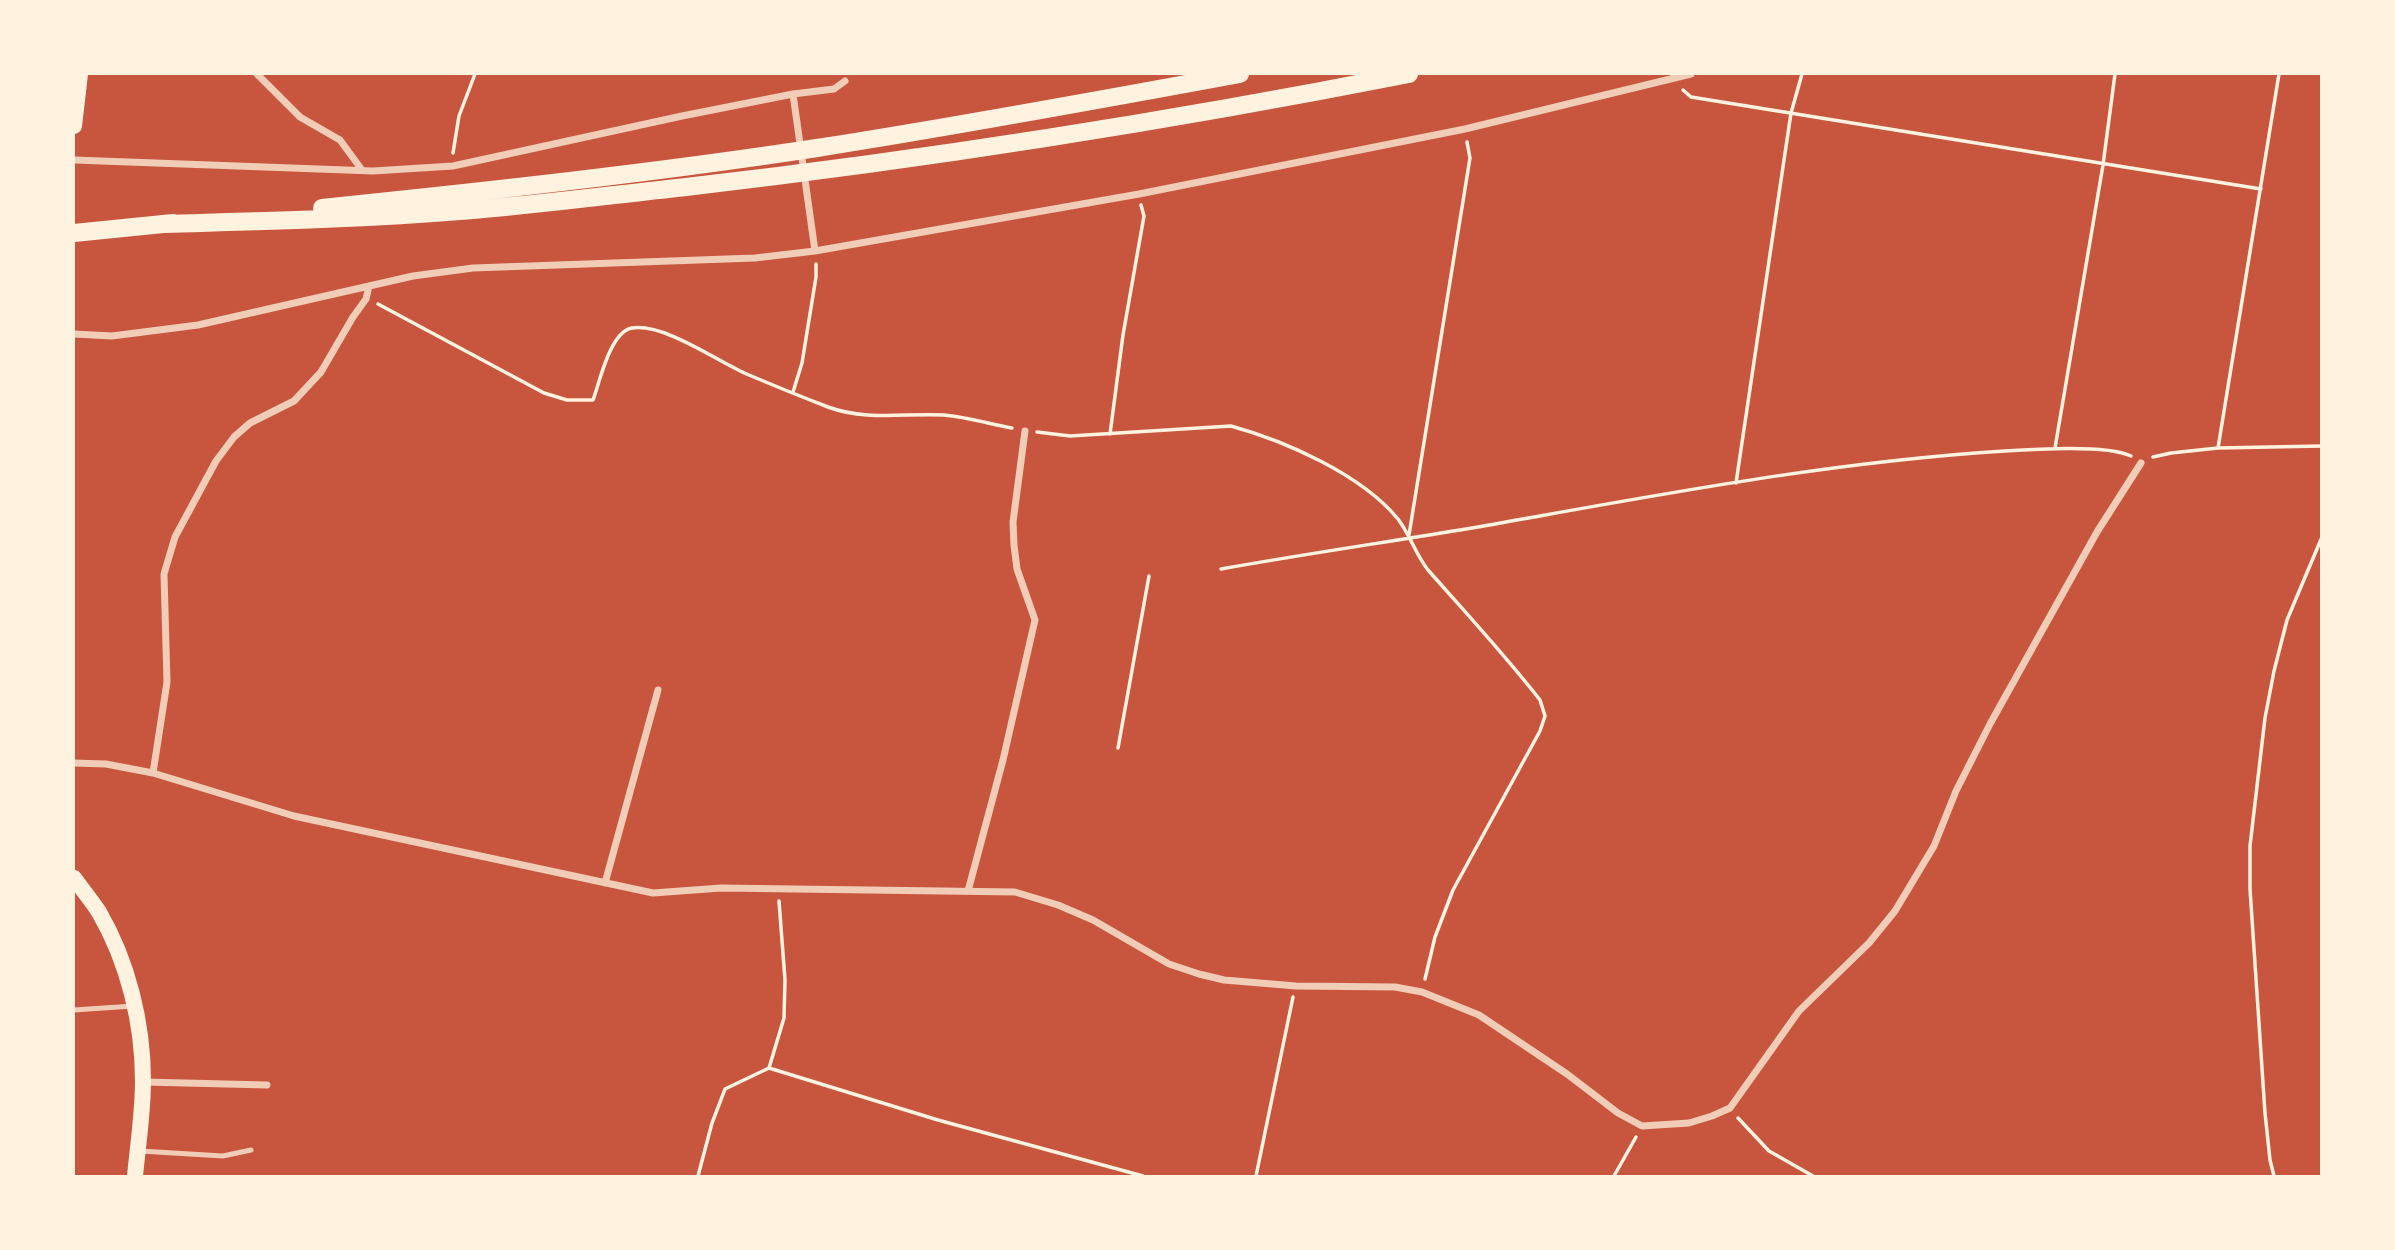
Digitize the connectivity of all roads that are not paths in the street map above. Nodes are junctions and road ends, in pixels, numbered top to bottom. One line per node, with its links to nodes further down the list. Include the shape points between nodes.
1 (80, 74): 8 (main road)
2 (257, 74): 10 (street, via 300,117 340,140)
3 (1240, 74): 11 (highway, via 993,119 646,172)
4 (1409, 74): 11 (highway, via 1264,103 820,172 463,210)
5 (1691, 74): 13 (street, via 1465,129 1139,194)
6 (845, 81): 7 (street, via 834,89)
7 (793, 94): 10 (street, via 453,166); 13 (street)
8 (74, 126)
9 (74, 160): 10 (street)
10 (362, 170)
11 (163, 224): 12 (highway)
12 (80, 232)
13 (815, 251): 14 (street, via 755,258 473,268)
14 (369, 286): 15 (street, via 185,327 112,336); 20 (street, via 366,299 321,372 294,401 250,423 234,437 175,537 164,574 167,682)
15 (74, 334)
16 (1025, 431): 23 (street, via 1014,545 1017,569 1035,620)
17 (2141, 463): 23 (street, via 2003,700 1956,791 1934,846 1895,911 1799,1011 1730,1108 1689,1123 1642,1126 1479,1015 1422,992 1224,981 1168,964 1058,905 1015,892)
18 (658, 690): 22 (street)
19 (74, 763): 20 (street)
20 (153, 773): 22 (street, via 294,816)
21 (74, 878): 24 (main road, via 110,932)
22 (605, 883): 23 (street, via 653,893 721,888)
23 (968, 891)
24 (135, 1006): 25 (lane); 26 (main road)
25 (74, 1010)
26 (143, 1082): 27 (street); 29 (main road)
27 (267, 1085)
28 (251, 1150): 29 (lane, via 223,1156)
29 (137, 1151): 30 (main road)
30 (135, 1177)

